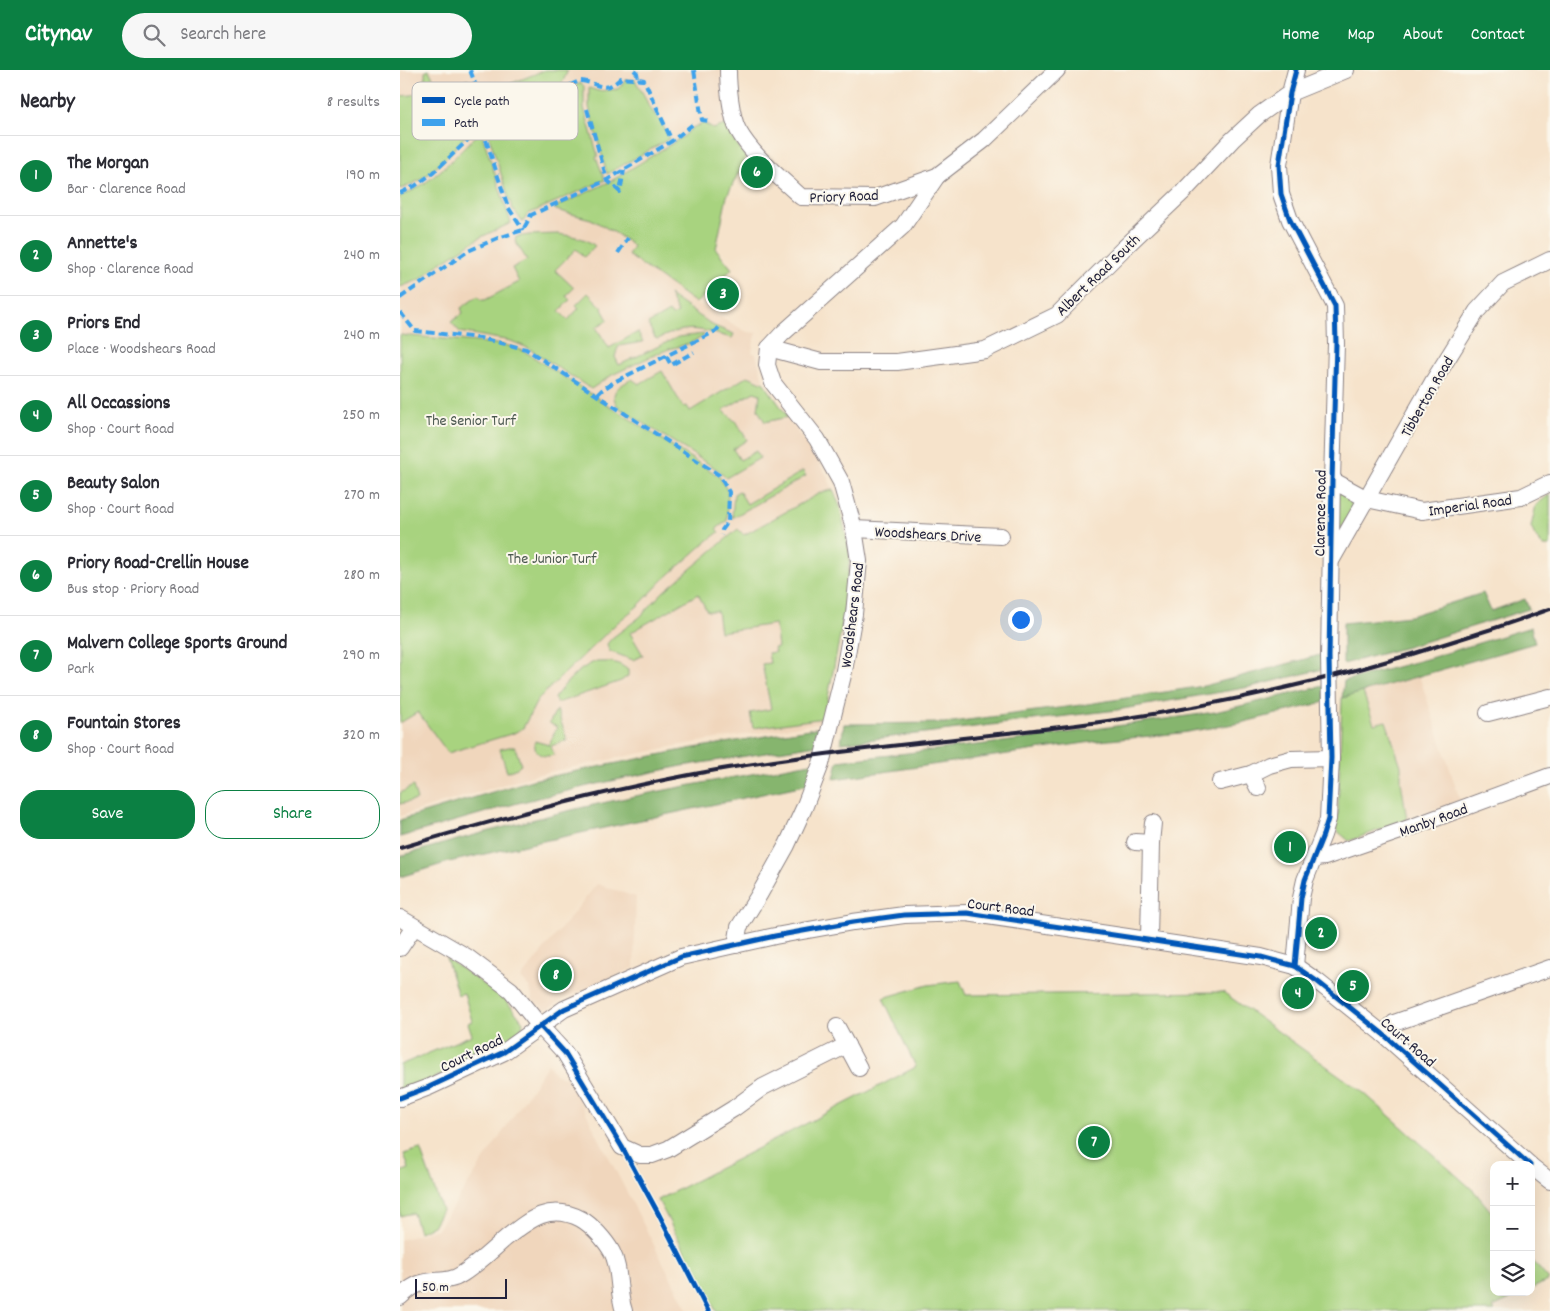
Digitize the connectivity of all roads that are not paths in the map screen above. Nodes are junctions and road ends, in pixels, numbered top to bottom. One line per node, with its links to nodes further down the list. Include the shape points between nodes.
1 (728, 70): 6 (street, Priory Road, via 728,88 737,129 752,151 801,197 875,198)
2 (1057, 70): 6 (street, Priory Road, via 984,140)
3 (1296, 70): 5 (street, Clarence Road)
4 (1346, 70): 5 (street, Albert Road South)
5 (1290, 93): 8 (street, Albert Road South, via 1232,140 1056,315 1039,324 985,350 897,362 821,362); 9 (street, Clarence Road, via 1279,166 1282,194 1290,220 1335,306)
6 (937, 176): 8 (street, via 903,226)
7 (1550, 260): 11 (street, Tibberton Road, via 1503,283 1477,311)
8 (769, 348): 12 (street, Woodshears Road, via 767,365 773,383 817,439 834,468)
9 (1332, 480): 11 (street, Imperial Road); 14 (street, Clarence Road)
10 (1550, 483): 11 (street, Imperial Road, via 1521,497 1422,512)
11 (1367, 499): 14 (street, Tibberton Road)
12 (854, 529): 13 (street, Woodshears Drive); 25 (street, Woodshears Road, via 859,561 854,614 821,764 787,845 739,927)
13 (1002, 536)
14 (1331, 561): 17 (street, Clarence Road)
15 (1550, 697): 16 (street)
16 (1488, 713)
17 (1331, 758): 19 (street, via 1291,760 1269,766 1254,781); 21 (street, Clarence Road, via 1328,819)
18 (1550, 776): 21 (street, Manby Road, via 1412,827)
19 (1220, 782)
20 (1153, 823): 24 (street, via 1143,842)
21 (1314, 858): 27 (street, Clarence Road, via 1301,898)
22 (400, 918): 23 (street)
23 (414, 927): 26 (street); 29 (street, via 467,957 511,990)
24 (1149, 940): 25 (street, Court Road, via 967,912 904,915 853,922); 27 (street, Court Road, via 1261,957)
25 (736, 945): 29 (street, Court Road, via 681,957 564,1009)
26 (400, 948)
27 (1294, 966): 31 (street, Court Road)
28 (1550, 968): 31 (street, via 1394,1023)
29 (540, 1026): 32 (street, via 565,1053 622,1147 640,1155 652,1155 668,1149 734,1109 763,1087); 34 (street, Court Road, via 504,1052)
30 (837, 1027): 32 (street)
31 (1382, 1034): 35 (street, Court Road)
32 (846, 1045): 33 (street)
33 (859, 1068)
34 (400, 1098)
35 (1526, 1161)
36 (1535, 1168): 37 (street, Court Road)
37 (1550, 1181)
38 (400, 1297): 39 (street, via 419,1284 452,1280 524,1224 537,1216 557,1212 586,1222 612,1252)
39 (624, 1311)

